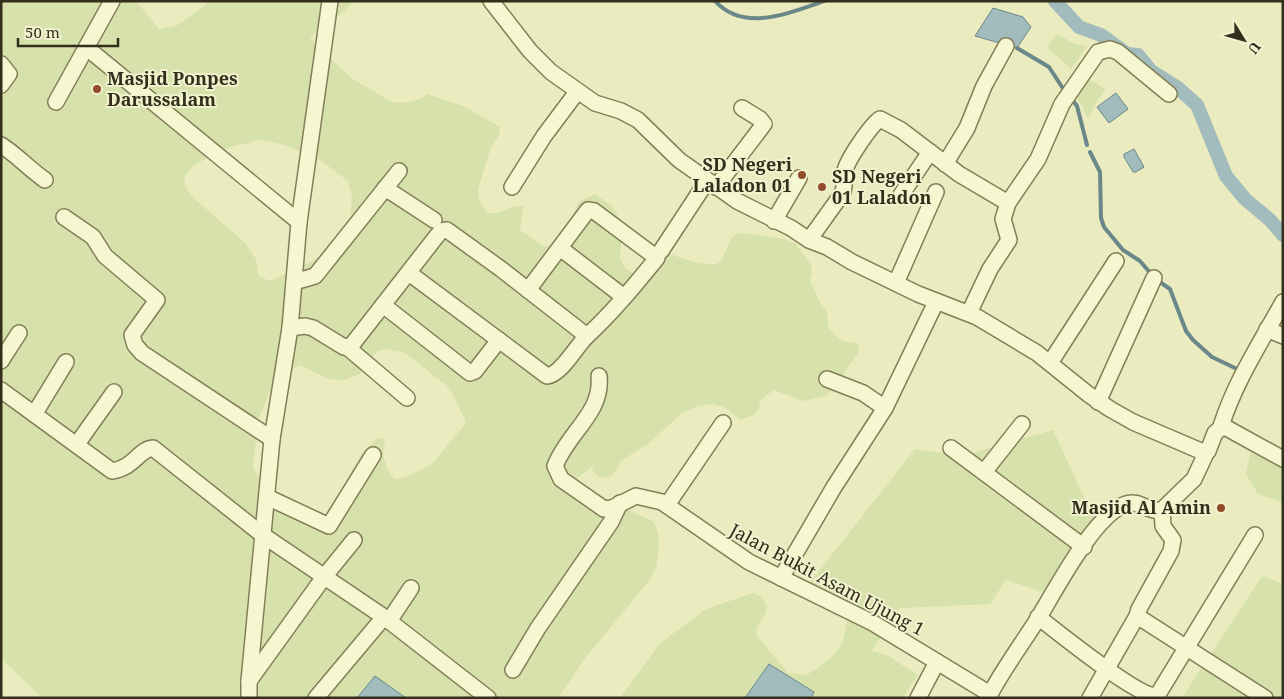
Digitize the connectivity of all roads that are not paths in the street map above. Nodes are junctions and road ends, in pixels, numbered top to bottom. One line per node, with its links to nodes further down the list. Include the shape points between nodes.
1 (112, 1): 5 (street)
2 (330, 1): 27 (street)
3 (492, 1): 8 (street, via 530,51)
4 (1006, 46): 14 (street, via 984,86 967,128)
5 (87, 48): 10 (street); 27 (street)
6 (1, 64): 7 (street, via 9,74)
7 (1, 85)
8 (577, 92): 18 (street, via 594,103 627,113 638,120 673,155); 19 (street, via 552,124)
9 (1169, 94): 23 (street, via 1118,52 1110,49 1098,52 1062,104 1038,159)
10 (56, 102)
11 (742, 108): 18 (street, via 764,124)
12 (1, 145): 17 (street)
13 (930, 152): 14 (street); 22 (street); 28 (street, via 884,120 876,122 846,167 842,194)
14 (945, 164): 23 (street)
15 (399, 170): 20 (street)
16 (799, 178): 26 (street)
17 (45, 180)
18 (711, 184): 26 (street); 30 (street)
19 (512, 187)
20 (385, 188): 25 (street); 34 (street, via 315,276)
21 (936, 192): 35 (street)
22 (901, 195)
23 (1008, 203): 41 (street, via 1003,219 1009,240 990,269)
24 (64, 217): 63 (street, via 93,237 105,256 157,300 132,335 138,349)
25 (434, 220)
26 (774, 220): 28 (street)
27 (299, 222): 34 (street)
28 (809, 240): 35 (street)
29 (560, 248): 36 (street); 37 (street); 37 (street, via 588,210 594,211 657,258)
30 (662, 251)
31 (1116, 261): 51 (street)
32 (410, 273): 36 (street, via 441,232 447,230); 40 (street); 47 (street)
33 (1154, 278): 57 (street)
34 (294, 282): 42 (street)
35 (896, 284): 38 (street)
36 (528, 290): 45 (street)
37 (624, 297): 45 (street, via 600,326)
38 (936, 302): 41 (street); 58 (street)
39 (1283, 302): 43 (street)
40 (383, 306): 47 (street, via 470,373 475,371); 48 (street, via 352,346)
41 (969, 313): 51 (street, via 1021,342)
42 (290, 328): 48 (street, via 309,326); 63 (street)
43 (1267, 329): 46 (street); 62 (street, via 1230,400)
44 (19, 333): 49 (street)
45 (587, 336): 47 (street, via 557,371 547,376)
46 (1283, 336)
47 (498, 340)
48 (347, 347): 56 (street)
49 (1, 361)
50 (66, 362): 59 (street)
51 (1050, 363): 57 (street)
52 (599, 376): 71 (street, Jalan Bukit Asam Ujung 1, via 599,398 555,466 561,479 600,507 608,509)
53 (827, 379): 58 (street, via 863,393)
54 (1, 390): 59 (street)
55 (114, 392): 64 (street)
56 (408, 398)
57 (1098, 402): 66 (street, via 1153,431)
58 (885, 408): 79 (street)
59 (35, 413): 64 (street)
60 (723, 423): 72 (street)
61 (1022, 424): 69 (street)
62 (1221, 426): 66 (street); 68 (street)
63 (272, 440): 70 (street)
64 (77, 444): 75 (street, via 112,471 125,469 148,449 154,448)
65 (951, 448): 69 (street)
66 (1207, 451): 73 (street, via 1194,479)
67 (374, 455): 70 (street, via 329,526)
68 (1283, 459)
69 (984, 472): 77 (street)
70 (267, 497): 75 (street)
71 (620, 503): 72 (street, Jalan Bukit Asam Ujung 1, via 636,496); 87 (street, via 611,522)
72 (667, 505): 79 (street, Jalan Bukit Asam Ujung 1, via 749,562)
73 (1162, 510): 77 (street, via 1151,510 1133,502 1124,504 1102,520); 81 (street, via 1163,526 1173,540 1172,551)
74 (1255, 535): 84 (street)
75 (264, 536): 78 (street); 88 (street)
76 (354, 540): 78 (street)
77 (1084, 547): 82 (street)
78 (324, 577): 83 (street); 88 (street)
79 (781, 578): 85 (street, Jalan Bukit Asam Ujung 1, via 854,613)
80 (411, 588): 83 (street)
81 (1137, 616): 84 (street); 86 (street)
82 (1038, 617): 86 (street); 90 (street)
83 (386, 619): 89 (street); 92 (street)
84 (1187, 649): 86 (street, via 1157,696); 95 (street)
85 (937, 662): 90 (street, Jalan Bukit Asam Ujung 1); 93 (street)
86 (1105, 668): 94 (street)
87 (513, 670)
88 (249, 681): 91 (street)
89 (480, 695)
90 (989, 696)
91 (249, 698)
92 (316, 698)
93 (918, 698)
94 (1090, 698)
95 (1265, 698)

